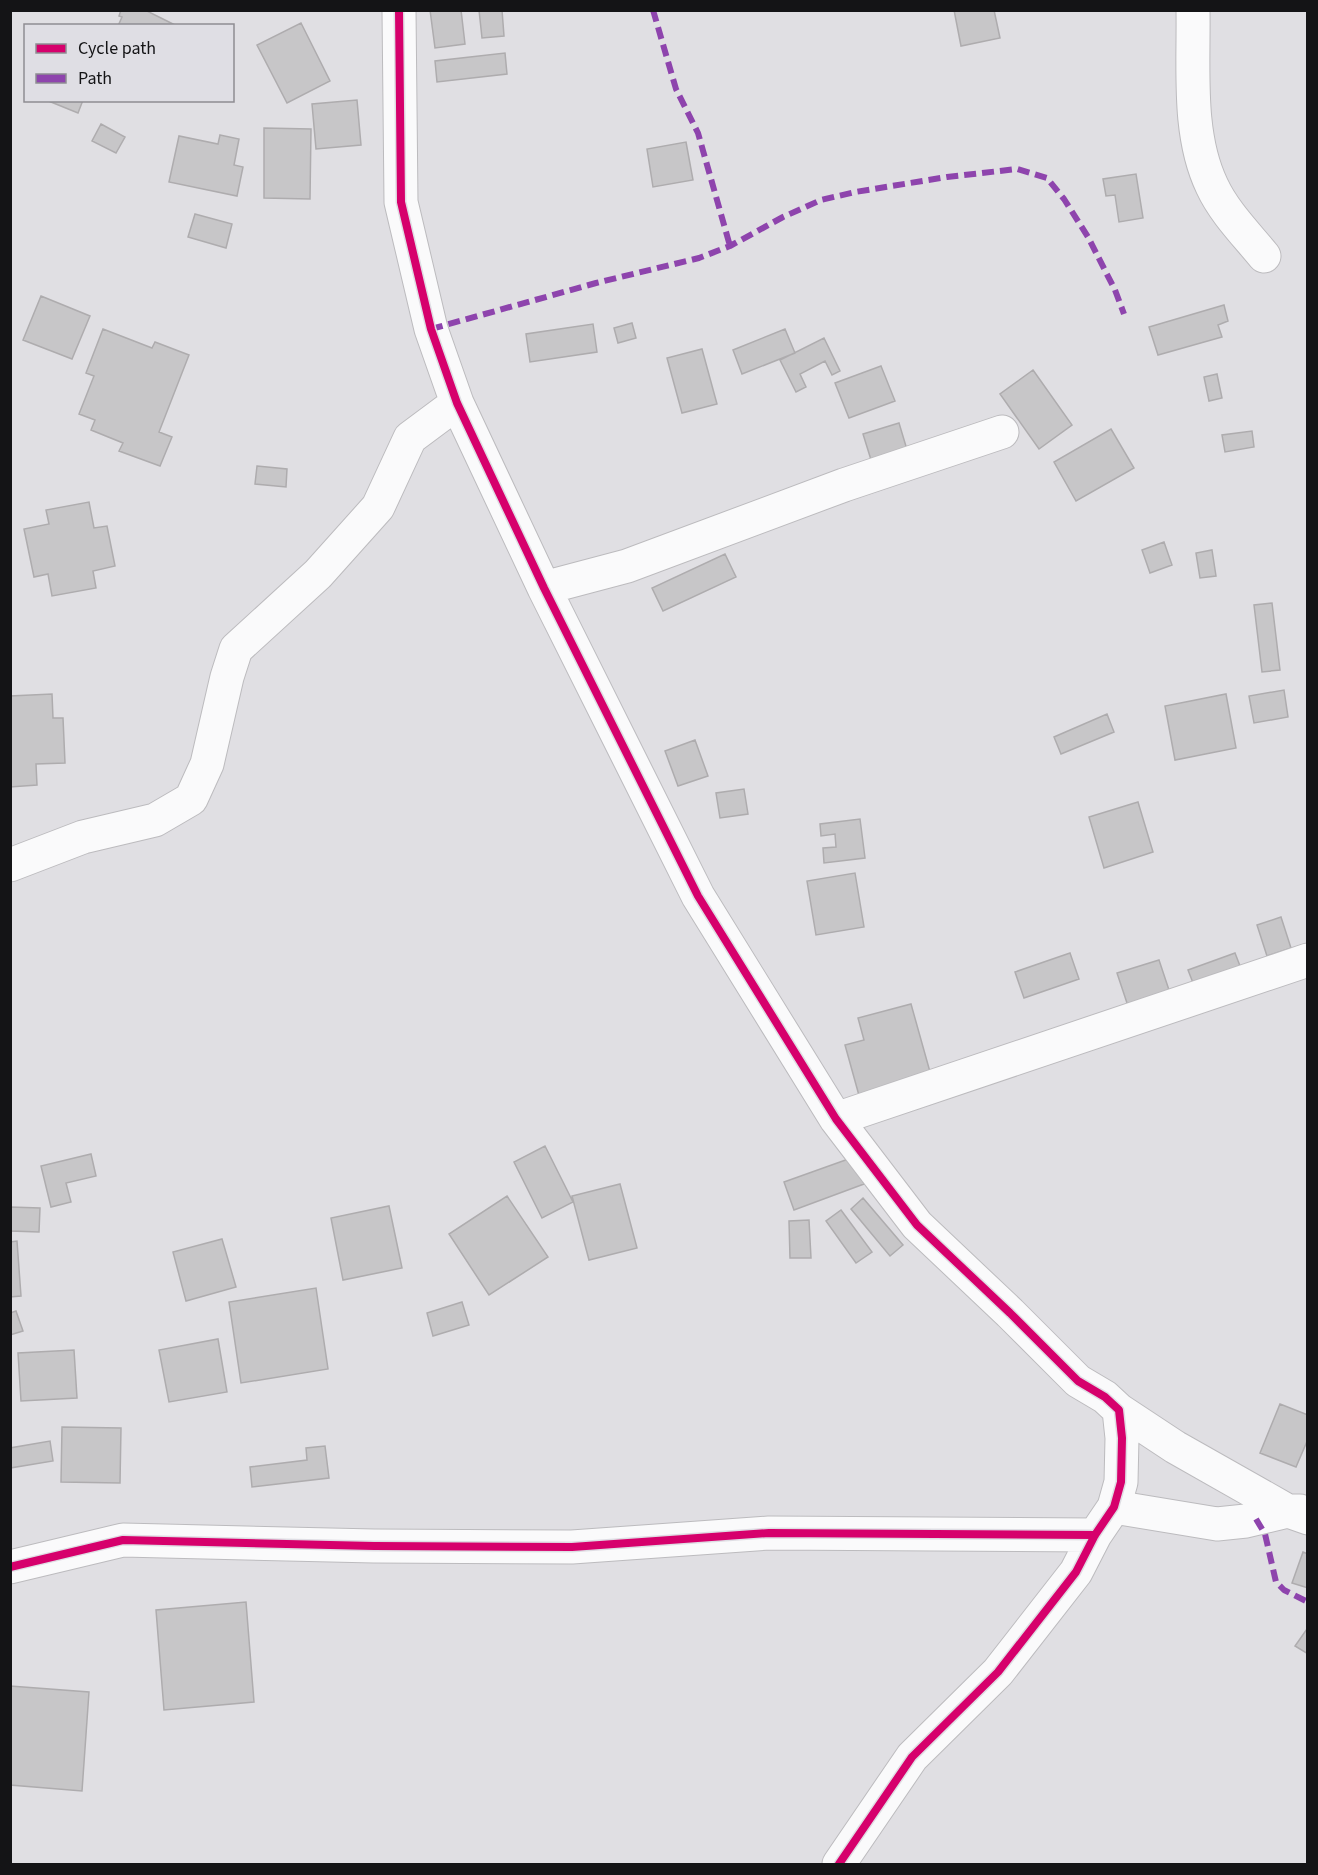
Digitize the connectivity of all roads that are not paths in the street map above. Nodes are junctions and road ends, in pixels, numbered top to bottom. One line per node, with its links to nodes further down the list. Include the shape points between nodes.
1 (399, 10): 4 (street, via 401,202 431,329)
2 (1193, 10): 3 (street, via 1196,135 1202,162 1230,215)
3 (1264, 256)
4 (457, 403): 6 (street); 7 (street, via 410,438 378,507 318,574 236,649 207,764 191,798 155,820 83,837)
5 (1002, 432): 6 (street, via 844,485 627,567)
6 (544, 588): 9 (street, via 698,896)
7 (10, 865)
8 (1308, 960): 9 (street)
9 (836, 1119): 10 (street, via 917,1225 1078,1381)
10 (1119, 1410): 11 (street, via 1121,1482); 12 (street, via 1175,1448)
11 (1114, 1507): 12 (street, via 1217,1524); 13 (street)
12 (1301, 1513)
13 (1095, 1535): 14 (street, via 769,1533 572,1547 123,1540); 15 (street, via 1076,1572 998,1672 912,1757)
14 (10, 1567)
15 (839, 1864)

